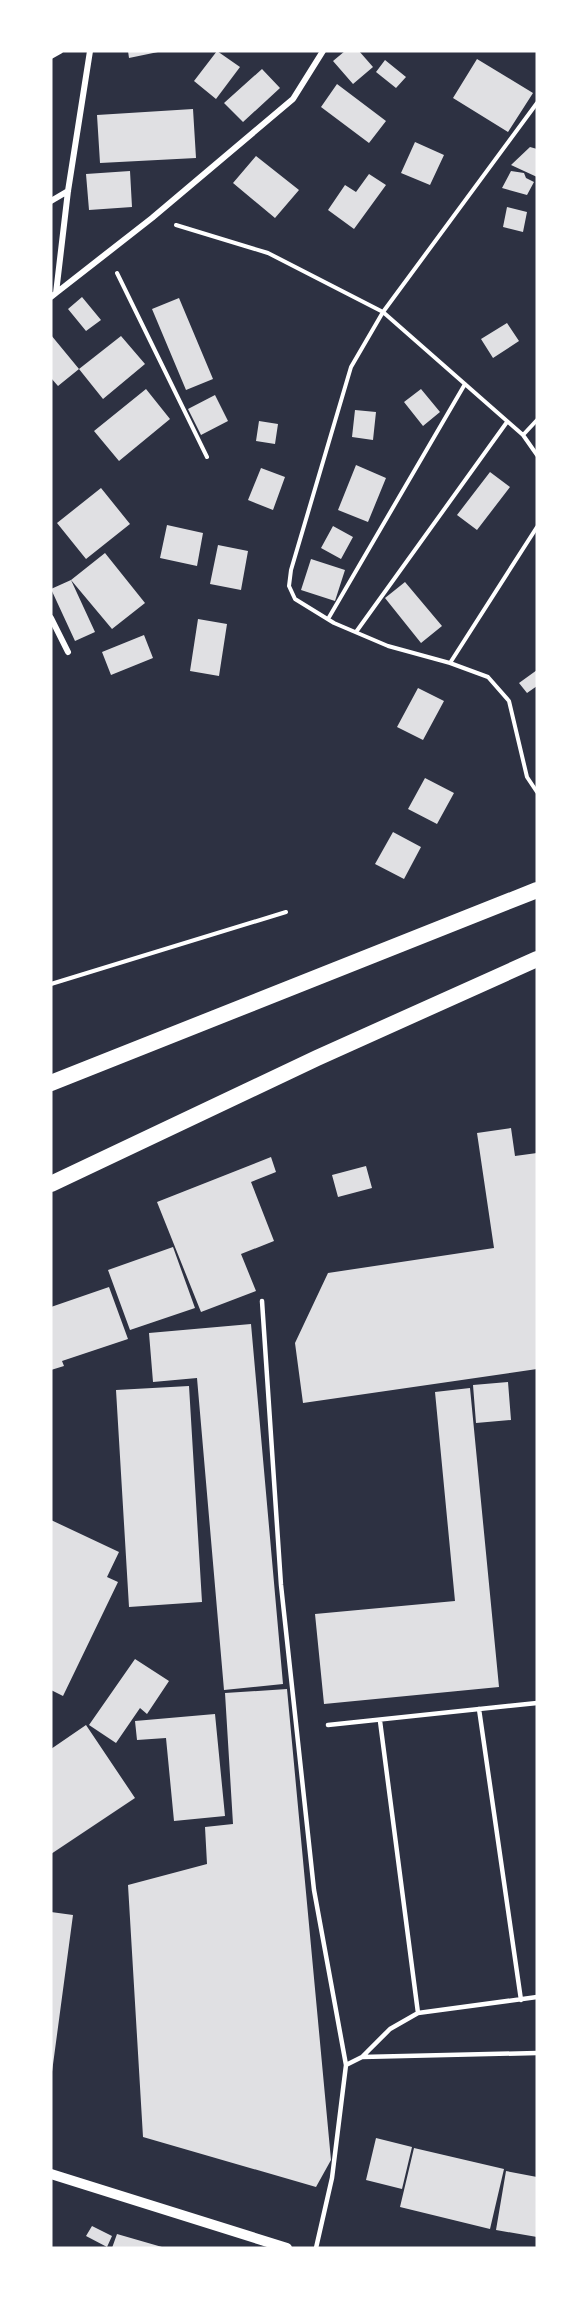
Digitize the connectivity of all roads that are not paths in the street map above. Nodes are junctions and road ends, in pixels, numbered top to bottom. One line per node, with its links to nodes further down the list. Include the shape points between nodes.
1 (60, 51): 4 (street)
2 (90, 51): 5 (street)
3 (323, 51): 7 (street, via 294,99)
4 (51, 56)
5 (68, 191): 6 (street); 7 (street)
6 (51, 201)
7 (54, 295)
8 (51, 618): 9 (street)
9 (68, 652)
10 (537, 890): 12 (highway)
11 (537, 959): 13 (highway)
12 (51, 1083)
13 (51, 1184)
14 (262, 1301): 24 (lane, via 281,1585 314,1890)
15 (537, 1703): 16 (lane)
16 (479, 1709): 17 (lane); 20 (lane)
17 (380, 1721): 18 (lane); 21 (lane)
18 (328, 1725)
19 (537, 1997): 20 (lane)
20 (521, 2000): 21 (lane)
21 (418, 2013): 23 (lane, via 390,2029)
22 (537, 2053): 23 (lane)
23 (362, 2056): 24 (lane)
24 (346, 2065): 27 (lane, via 332,2178)
25 (51, 2174): 26 (street)
26 (288, 2248)
27 (316, 2248)

